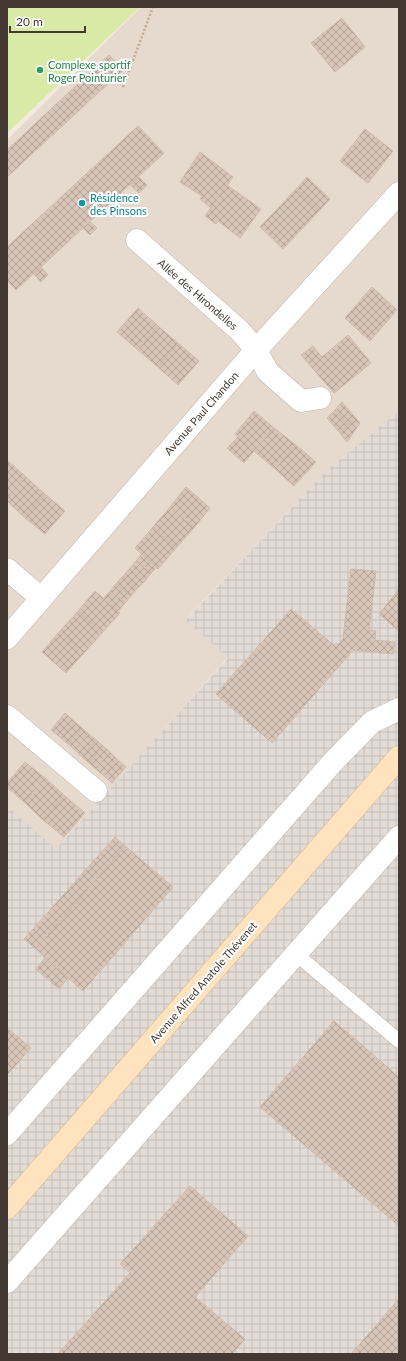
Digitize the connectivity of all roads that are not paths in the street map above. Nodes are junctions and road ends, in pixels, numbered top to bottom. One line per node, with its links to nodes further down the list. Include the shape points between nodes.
1 (399, 193): 3 (street, Avenue Paul Chandon)
2 (137, 240): 3 (street, Allée des Hirondelles, via 240,330)
3 (256, 350): 4 (street, Allée des Hirondelles, via 268,372 301,402); 6 (street, Avenue Paul Chandon)
4 (320, 398)
5 (7, 569): 6 (street)
6 (41, 598): 7 (street, Avenue Paul Chandon)
7 (7, 638)
8 (399, 710): 15 (street, via 372,722 332,763)
9 (7, 716): 11 (street)
10 (399, 757): 16 (main road, Avenue Alfred Anatole Thévenet)
11 (96, 791)
12 (399, 837): 13 (street)
13 (296, 954): 14 (lane); 17 (street)
14 (399, 1041)
15 (7, 1134)
16 (7, 1208)
17 (7, 1282)

